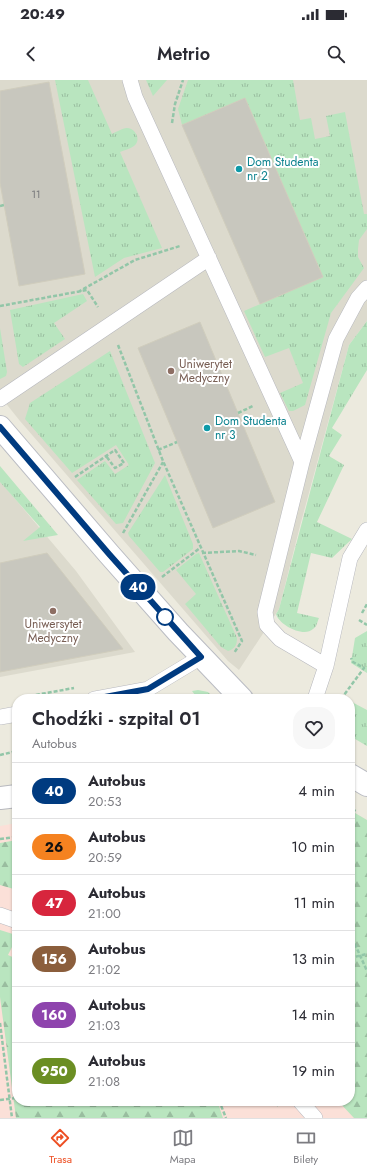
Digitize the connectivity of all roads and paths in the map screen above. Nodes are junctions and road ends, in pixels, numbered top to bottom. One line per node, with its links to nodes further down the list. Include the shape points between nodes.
1 (130, 80): 4 (lane, via 135,97)
2 (4, 205): 3 (path)
3 (0, 206)
4 (206, 252): 6 (path, via 194,254 189,244 148,255); 8 (lane); 17 (lane)
5 (367, 288): 17 (lane, via 358,298 336,339)
6 (78, 292): 7 (path); 8 (path, via 88,290)
7 (0, 306)
8 (109, 325): 9 (lane); 14 (path)
9 (0, 399)
10 (256, 405): 11 (path)
11 (238, 413)
12 (0, 426): 28 (street)
13 (177, 442): 14 (path)
14 (158, 450): 16 (path)
15 (106, 456): 15 (path, via 115,450 124,463 115,468); 18 (path)
16 (163, 461): 20 (path); 21 (path)
17 (302, 462): 30 (lane, via 265,612 267,624 280,639)
18 (71, 479)
19 (367, 530): 30 (lane, via 350,558)
20 (121, 536)
21 (200, 548): 22 (path); 24 (path)
22 (202, 553): 23 (path, via 239,551); 27 (path, via 242,641)
23 (262, 557)
24 (158, 580)
25 (367, 604): 26 (path, via 358,620)
26 (367, 625)
27 (232, 654)
28 (201, 657): 33 (lane, via 148,689); 34 (street)
29 (350, 657): 36 (path, via 353,662 364,668)
30 (326, 666): 35 (lane)
31 (78, 687): 32 (path)
32 (40, 694)
33 (121, 694)
34 (237, 694)
35 (317, 694)
36 (345, 694)
37 (12, 715): 38 (lane)
38 (0, 717)
39 (12, 752): 40 (path)
40 (0, 755)
41 (355, 783): 42 (street)
42 (363, 795): 45 (path)
43 (12, 797): 44 (street)
44 (0, 798)
45 (355, 809)
46 (12, 838): 47 (path)
47 (0, 839)
48 (0, 915): 49 (lane)
49 (12, 919)
50 (355, 944): 52 (path)
51 (367, 954): 52 (path)
52 (360, 956): 53 (path); 54 (path)
53 (355, 957)
54 (367, 972)
55 (0, 1023): 56 (path)
56 (10, 1099): 57 (path); 60 (path)
57 (0, 1100)
58 (221, 1106): 61 (path)
59 (304, 1106): 62 (lane)
60 (12, 1118)
61 (226, 1118)
62 (315, 1118)

